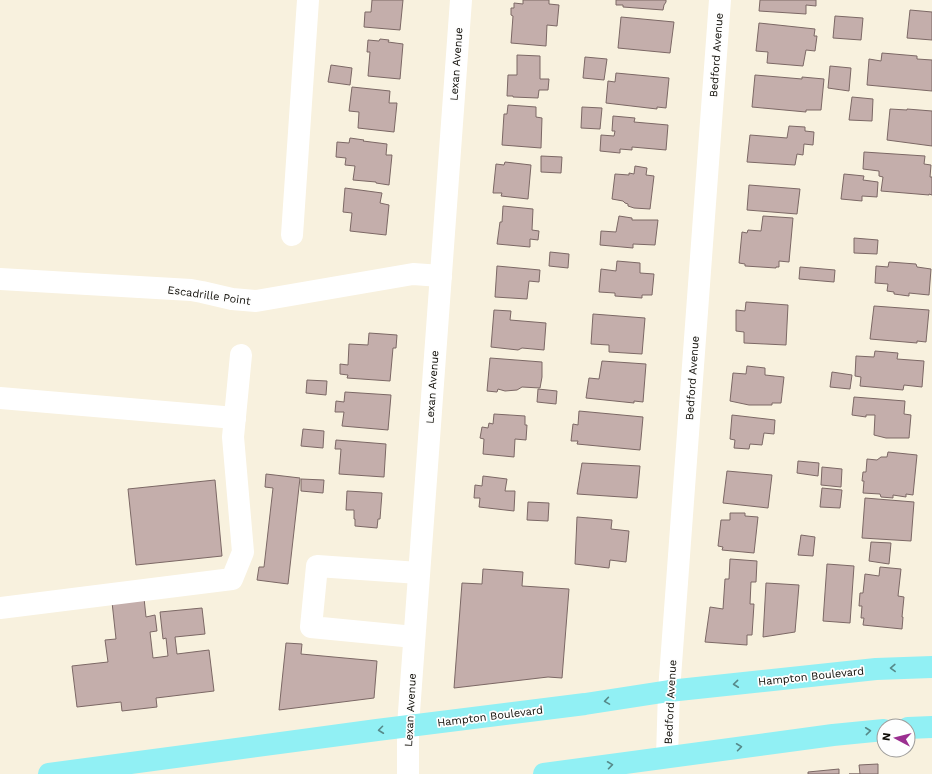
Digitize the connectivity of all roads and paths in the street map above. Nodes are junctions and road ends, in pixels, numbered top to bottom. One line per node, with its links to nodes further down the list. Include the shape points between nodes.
1 (308, 0): 4 (street)
2 (461, 0): 5 (street, Lexan Avenue)
3 (720, 0): 14 (street, Bedford Avenue)
4 (292, 235)
5 (441, 276): 6 (street, Escadrille Point, via 413,274 256,301 232,299 191,290); 10 (street, Lexan Avenue)
6 (0, 279)
7 (241, 355): 9 (street)
8 (0, 398): 9 (street)
9 (235, 418): 11 (street, via 233,437 243,552 232,579)
10 (419, 573): 12 (street, Lexan Avenue); 12 (street, via 317,566 311,627)
11 (0, 608)
12 (414, 637): 15 (street, Lexan Avenue)
13 (932, 667): 14 (main road, Hampton Boulevard, one-way to 14, via 876,669)
14 (669, 691): 15 (main road, Hampton Boulevard, one-way to 15); 19 (street, Bedford Avenue)
15 (408, 726): 20 (main road, Hampton Boulevard, one-way to 20); 21 (street, Lexan Avenue)
16 (932, 727): 17 (main road)
17 (916, 728)
18 (876, 731): 19 (main road, one-way to 18)
19 (667, 757): 22 (main road, one-way to 19)
20 (49, 774)
21 (408, 774)
22 (544, 774)

